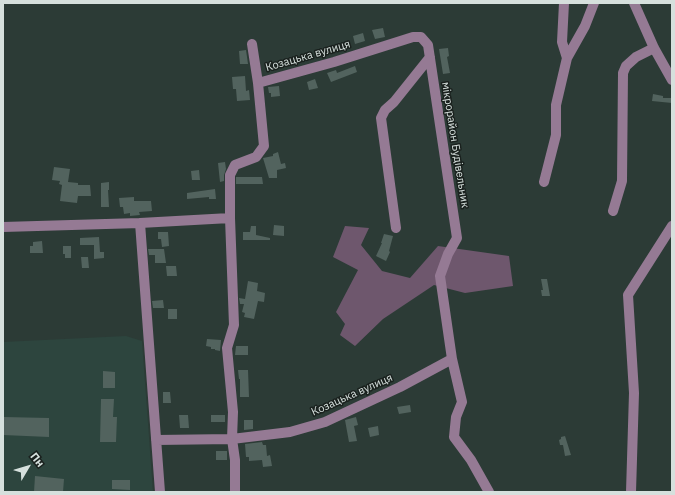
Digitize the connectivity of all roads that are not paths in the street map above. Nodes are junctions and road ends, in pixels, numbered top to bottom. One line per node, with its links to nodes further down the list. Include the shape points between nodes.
1 (564, 3): 8 (street, via 562,42)
2 (594, 3): 8 (street, via 585,26)
3 (634, 3): 6 (street)
4 (421, 37): 7 (street, мікрорайон Будівельник, via 428,45); 10 (street, Козацька вулиця, via 413,37)
5 (252, 44): 10 (street)
6 (654, 48): 9 (street); 12 (street, via 636,57 626,66 623,73 622,181)
7 (430, 57): 17 (street, via 381,118); 18 (street, мікрорайон Будівельник, via 457,238 440,276)
8 (567, 58): 11 (street, via 556,105 556,135)
9 (672, 80)
10 (258, 83): 13 (street, Козацька вулиця, via 264,146 256,157 235,165 230,175)
11 (544, 182)
12 (613, 211)
13 (230, 218): 14 (street); 19 (street, Козацька вулиця, via 234,325 227,348 233,412)
14 (140, 223): 16 (street); 20 (street)
15 (672, 226): 24 (street, via 628,295 634,393)
16 (3, 227)
17 (396, 228)
18 (452, 359): 19 (street, Козацька вулиця, via 325,422 290,432); 23 (street, via 462,402 456,417 454,437)
19 (232, 439): 20 (street, Козацька вулиця); 22 (street, Козацька вулиця)
20 (156, 440): 21 (street)
21 (160, 492)
22 (235, 492)
23 (489, 492)
24 (631, 492)

